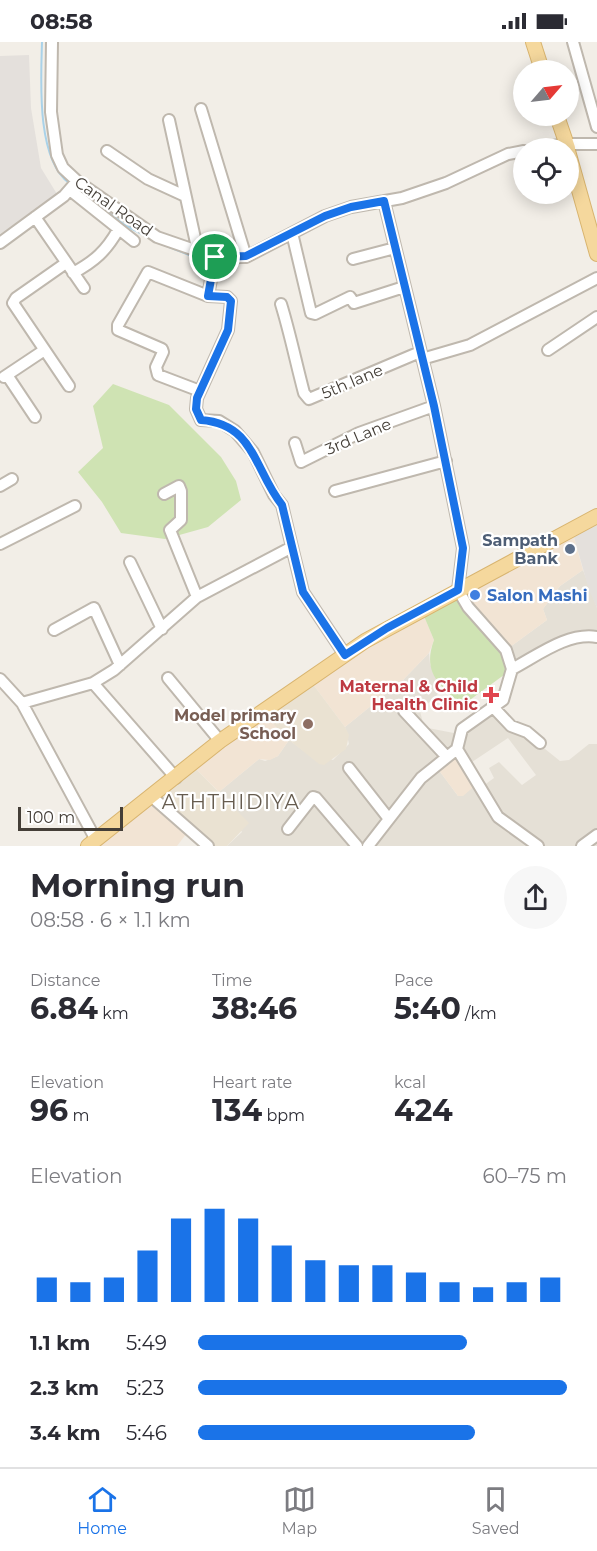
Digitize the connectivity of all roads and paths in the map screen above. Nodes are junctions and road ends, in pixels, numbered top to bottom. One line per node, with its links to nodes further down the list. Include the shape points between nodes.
1 (52, 42): 13 (street, Canal Road, via 51,111 57,155)
2 (533, 42): 4 (main road)
3 (573, 42): 7 (street)
4 (539, 60)
5 (201, 109): 25 (street)
6 (169, 120): 14 (street)
7 (597, 127)
8 (597, 144): 9 (street)
9 (579, 146)
10 (107, 151): 14 (street, via 148,179)
11 (513, 153): 15 (street, Canal Road, via 446,183)
12 (579, 184): 19 (main road)
13 (73, 186): 16 (street); 17 (street); 23 (street, Canal Road, via 157,237)
14 (185, 196): 23 (street)
15 (384, 201): 18 (street, Canal Road, via 334,213); 22 (street)
16 (35, 217): 21 (street); 28 (street)
17 (118, 230): 20 (street); 29 (street, via 96,261)
18 (292, 233): 25 (street, Canal Road); 31 (street, via 311,313 350,297 354,303)
19 (594, 233): 24 (main road)
20 (134, 241)
21 (0, 243)
22 (394, 248): 26 (street); 31 (street)
23 (198, 252): 27 (street, Canal Road)
24 (597, 254)
25 (246, 256): 27 (street, Canal Road)
26 (353, 259)
27 (214, 261): 33 (street)
28 (66, 263): 29 (street); 37 (street, via 13,303)
29 (73, 273): 32 (street)
30 (597, 278): 38 (street, via 470,345)
31 (404, 287): 38 (street)
32 (84, 288)
33 (208, 296): 41 (street, via 227,297 231,301 228,330); 41 (street, via 148,273 118,325 121,333 162,349 156,367 158,375)
34 (281, 304): 38 (street, 5th lane, via 304,393 309,399)
35 (597, 317): 36 (street)
36 (548, 350)
37 (44, 351): 39 (street); 40 (street)
38 (421, 355): 42 (street)
39 (3, 376): 43 (street)
40 (69, 386)
41 (200, 391): 53 (street, via 196,409 201,420 219,421 235,431 254,452 282,505)
42 (434, 406): 44 (street, 3rd Lane, via 359,433 301,462); 45 (street)
43 (35, 417)
44 (295, 443)
45 (446, 461): 48 (street); 55 (street, via 463,548)
46 (12, 479): 47 (street)
47 (0, 486)
48 (335, 491)
49 (164, 494): 56 (street, via 179,486 181,491 181,520 170,530)
50 (75, 506): 52 (street)
51 (597, 516): 55 (main road)
52 (0, 544)
53 (292, 547): 56 (street); 60 (street, via 303,592)
54 (130, 562): 57 (street)
55 (458, 590): 60 (main road); 62 (street, via 506,650)
56 (197, 597): 57 (street)
57 (162, 629): 61 (street)
58 (54, 630): 61 (street, via 94,608)
59 (597, 637): 62 (street, via 562,642)
60 (345, 655): 69 (main road)
61 (120, 665): 65 (street)
62 (512, 669): 67 (street, via 503,700)
63 (168, 678): 69 (street)
64 (0, 679): 66 (street)
65 (93, 682): 66 (street); 74 (street)
66 (22, 703): 79 (street)
67 (494, 708): 70 (street, via 511,726); 71 (street, via 462,729)
68 (404, 711): 72 (street)
69 (220, 741): 74 (main road)
70 (540, 742)
71 (457, 749): 72 (street); 83 (street, via 498,817)
72 (446, 756): 76 (street, via 421,778)
73 (349, 768): 76 (street)
74 (176, 778): 75 (main road)
75 (152, 796): 79 (main road); 80 (street)
76 (389, 819): 82 (street)
77 (288, 829): 81 (street, via 312,797)
78 (597, 835): 84 (street)
79 (92, 843)
80 (208, 846)
81 (357, 846)
82 (368, 846)
83 (538, 846)
84 (582, 846)

